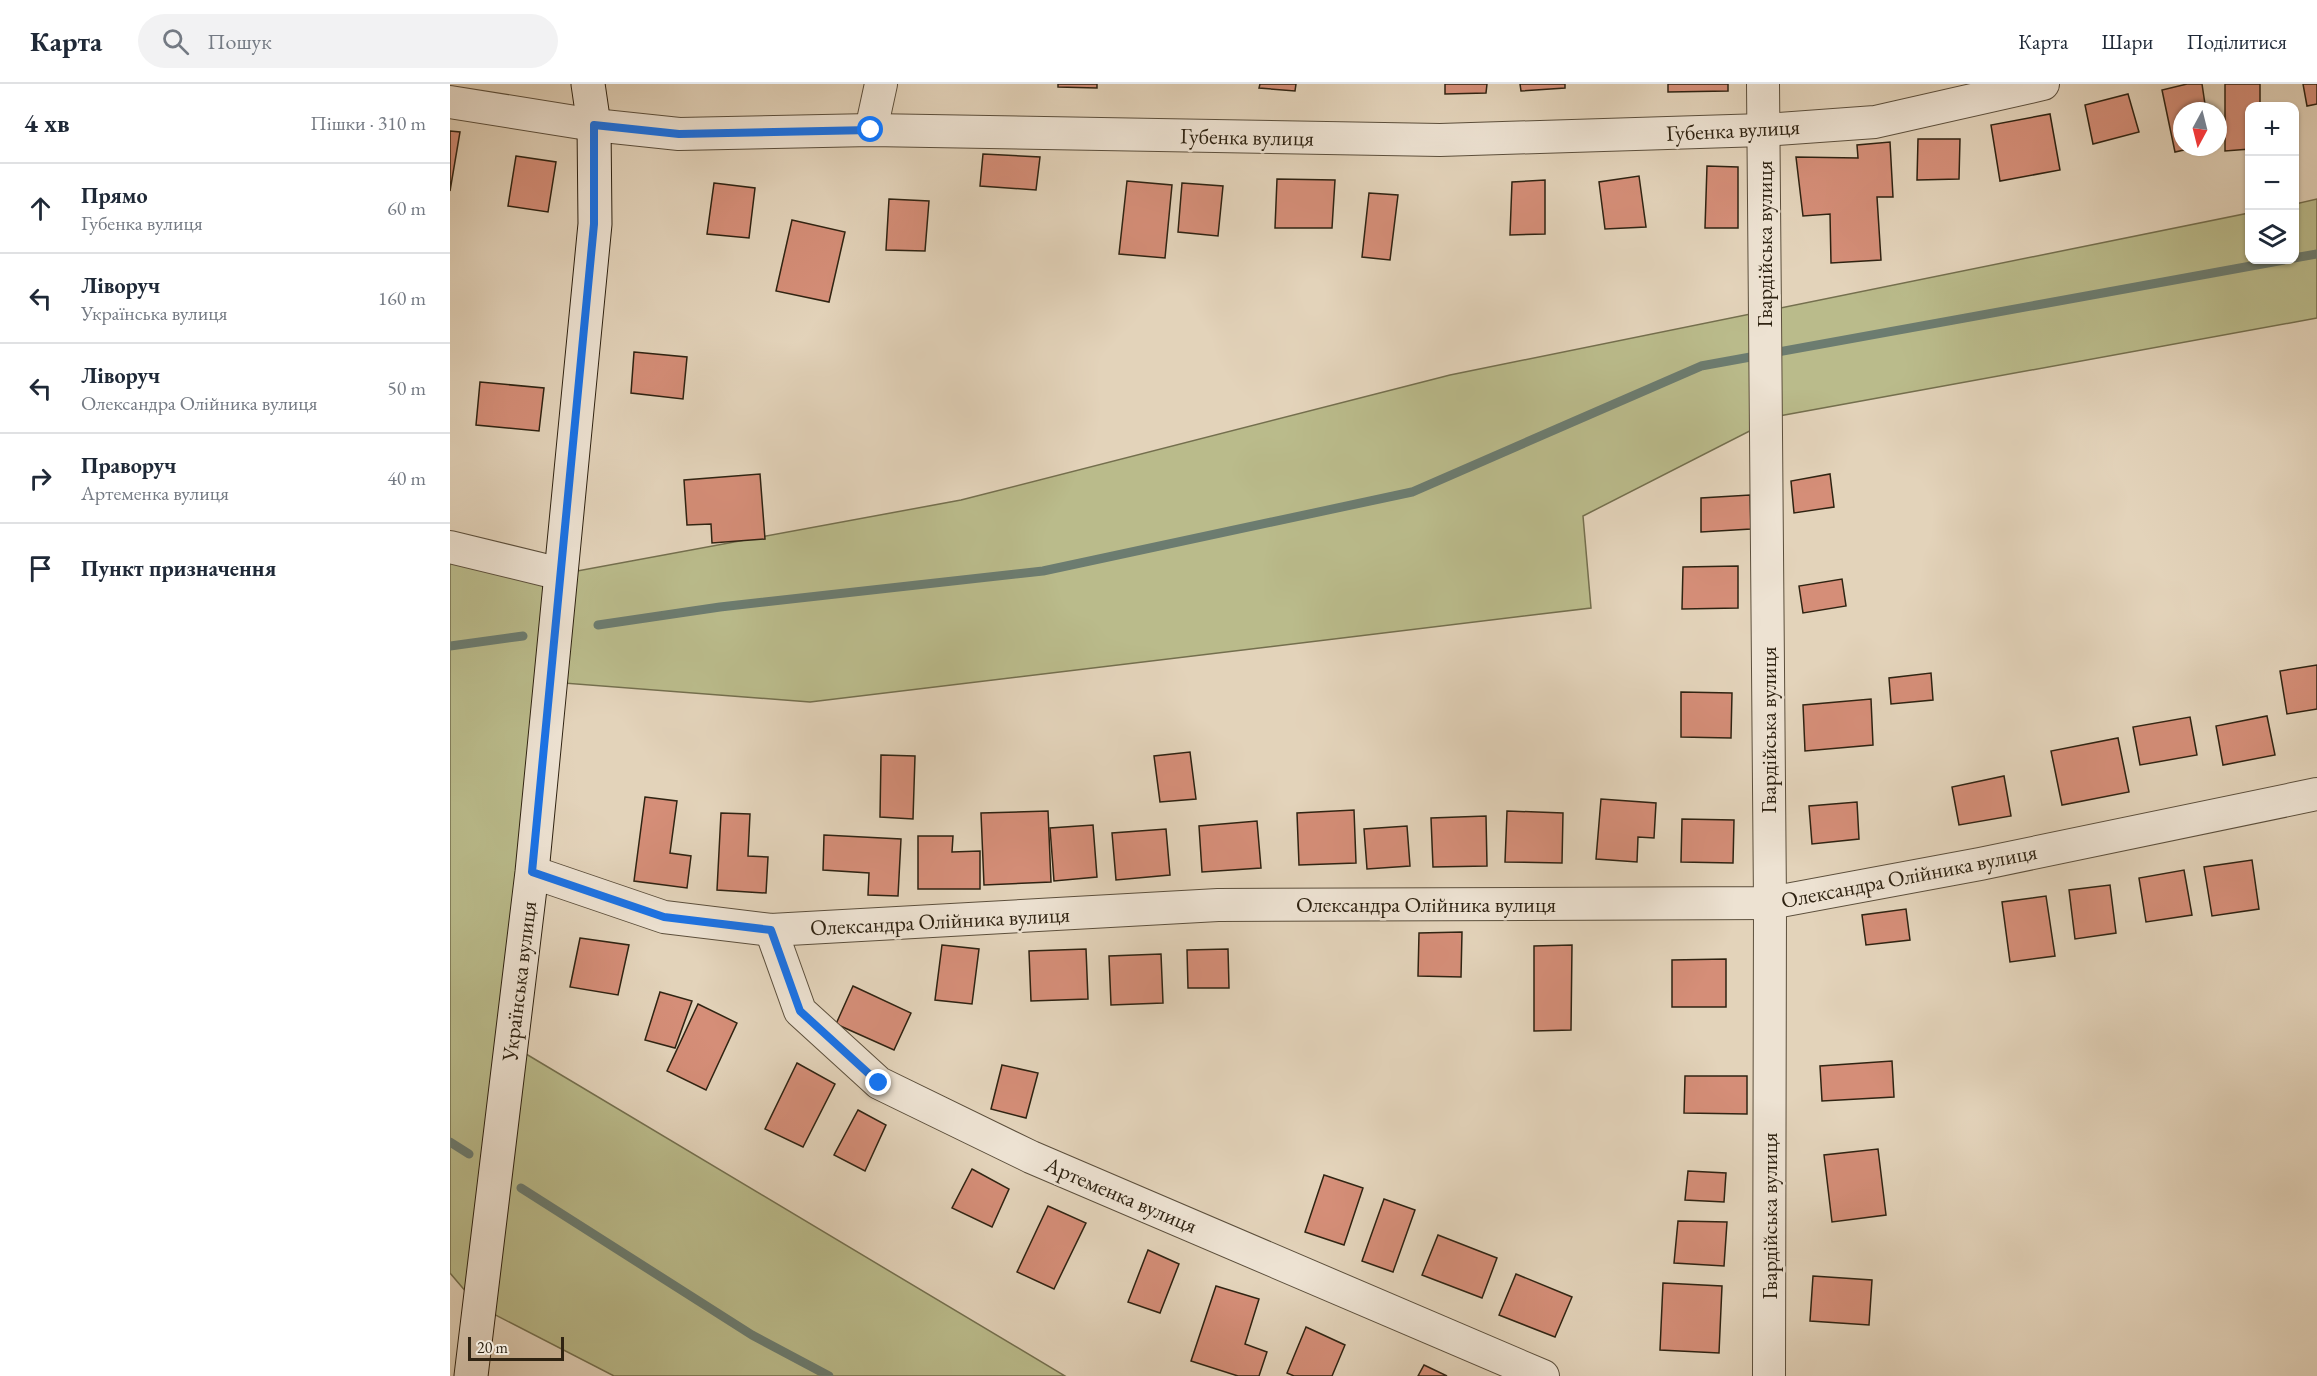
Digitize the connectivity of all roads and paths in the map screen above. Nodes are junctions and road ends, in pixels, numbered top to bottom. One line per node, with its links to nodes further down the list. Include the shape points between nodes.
1 (588, 84): 6 (street, Українська вулиця)
2 (880, 84): 7 (street)
3 (1763, 84): 8 (street, Гвардійська вулиця)
4 (2043, 84): 8 (street, Губенка вулиця, via 1875,122)
5 (450, 102): 6 (street, Губенка вулиця)
6 (594, 125): 7 (street, Губенка вулиця, via 679,134); 10 (street, Українська вулиця, via 594,224)
7 (871, 130): 8 (street, Губенка вулиця, via 1440,141)
8 (1764, 130): 13 (street, Гвардійська вулиця)
9 (450, 547): 10 (street)
10 (561, 574): 12 (street, Українська вулиця)
11 (2317, 794): 13 (street, Олександра Олійника вулиця)
12 (532, 872): 14 (street, Олександра Олійника вулиця, via 664,917); 15 (street, Українська вулиця)
13 (1770, 903): 14 (street, Олександра Олійника вулиця, via 1218,905); 17 (street, Гвардійська вулиця)
14 (771, 930): 16 (street, Артеменка вулиця, via 800,1011 879,1083 1031,1157)
15 (471, 1376)
16 (1543, 1376)
17 (1769, 1376)

